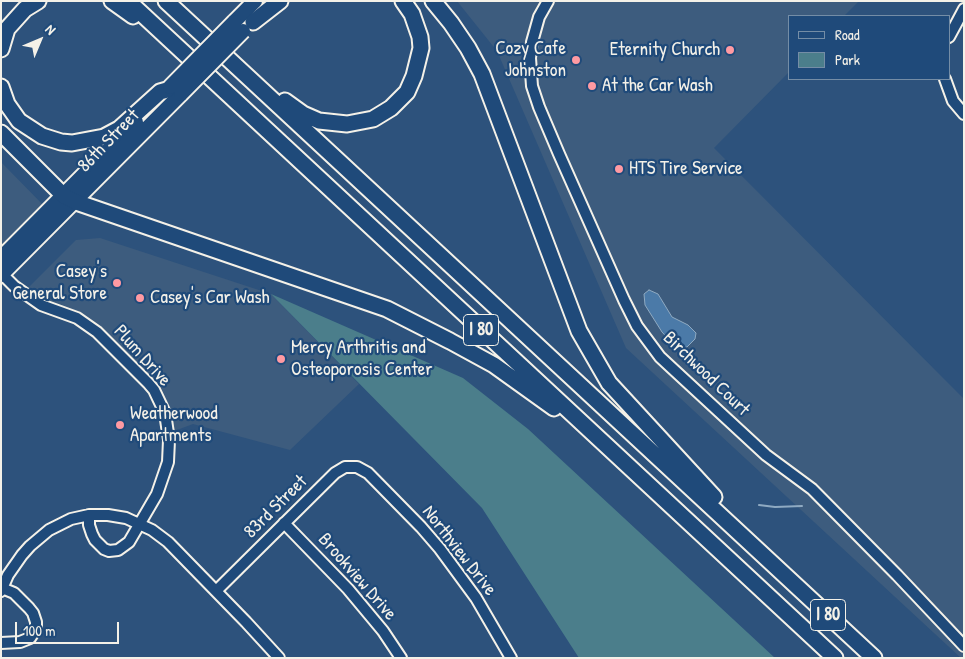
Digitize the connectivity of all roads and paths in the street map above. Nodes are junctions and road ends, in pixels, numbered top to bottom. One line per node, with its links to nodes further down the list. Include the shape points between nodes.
1 (38, 1): 15 (highway, via 25,9 7,29)
2 (112, 1): 19 (highway)
3 (128, 1): 19 (highway, I 80)
4 (166, 1): 14 (highway)
5 (255, 1): 12 (main road)
6 (274, 1): 12 (main road)
7 (280, 1): 12 (highway)
8 (404, 1): 14 (highway, via 420,37 419,62 407,92 391,108 361,123 319,120 304,114)
9 (433, 1): 30 (highway, via 457,31 482,74 579,332 609,382)
10 (548, 1): 34 (street, Birchwood Court, via 539,17 532,42 532,86 559,154 637,326 674,370 766,455 812,489)
11 (964, 9): 13 (street)
12 (243, 25): 18 (main road, 86th Street, bridge)
13 (950, 36)
14 (210, 43): 30 (highway, I 80)
15 (1, 49)
16 (945, 80): 20 (street, via 953,101)
17 (1, 87): 18 (highway, via 7,104 19,121 42,136 72,143 104,137 119,129 160,92)
18 (173, 90): 22 (main road, 86th Street)
19 (225, 91): 25 (highway, I 80)
20 (964, 114)
21 (1, 133): 22 (highway)
22 (70, 199): 23 (main road, 86th Street); 24 (main road, 86th Street); 25 (highway, via 387,309 494,365)
23 (1, 258)
24 (2, 274): 28 (street, Plum Drive, via 41,305 87,324 154,390 163,406 168,424 169,453 162,484)
25 (602, 442): 38 (highway, I 80)
26 (368, 473): 29 (street, 83rd Street, via 351,466 339,470); 37 (street, Northview Drive, via 440,549 476,598)
27 (89, 515): 28 (street, via 108,515); 28 (street, Plum Drive, via 95,540 109,551 118,550 129,542); 31 (street, via 71,519 39,537 14,564)
28 (139, 523): 32 (street, via 168,542)
29 (284, 523): 32 (street, 83rd Street); 36 (street, Brookview Drive, via 348,589)
30 (782, 572): 39 (highway, I 80)
31 (2, 589): 33 (street, via 14,593 33,613 36,622 33,634 25,641)
32 (216, 591): 35 (street)
33 (1, 643)
34 (964, 646)
35 (279, 658)
36 (401, 658)
37 (511, 658)
38 (835, 658)
39 (874, 658)

